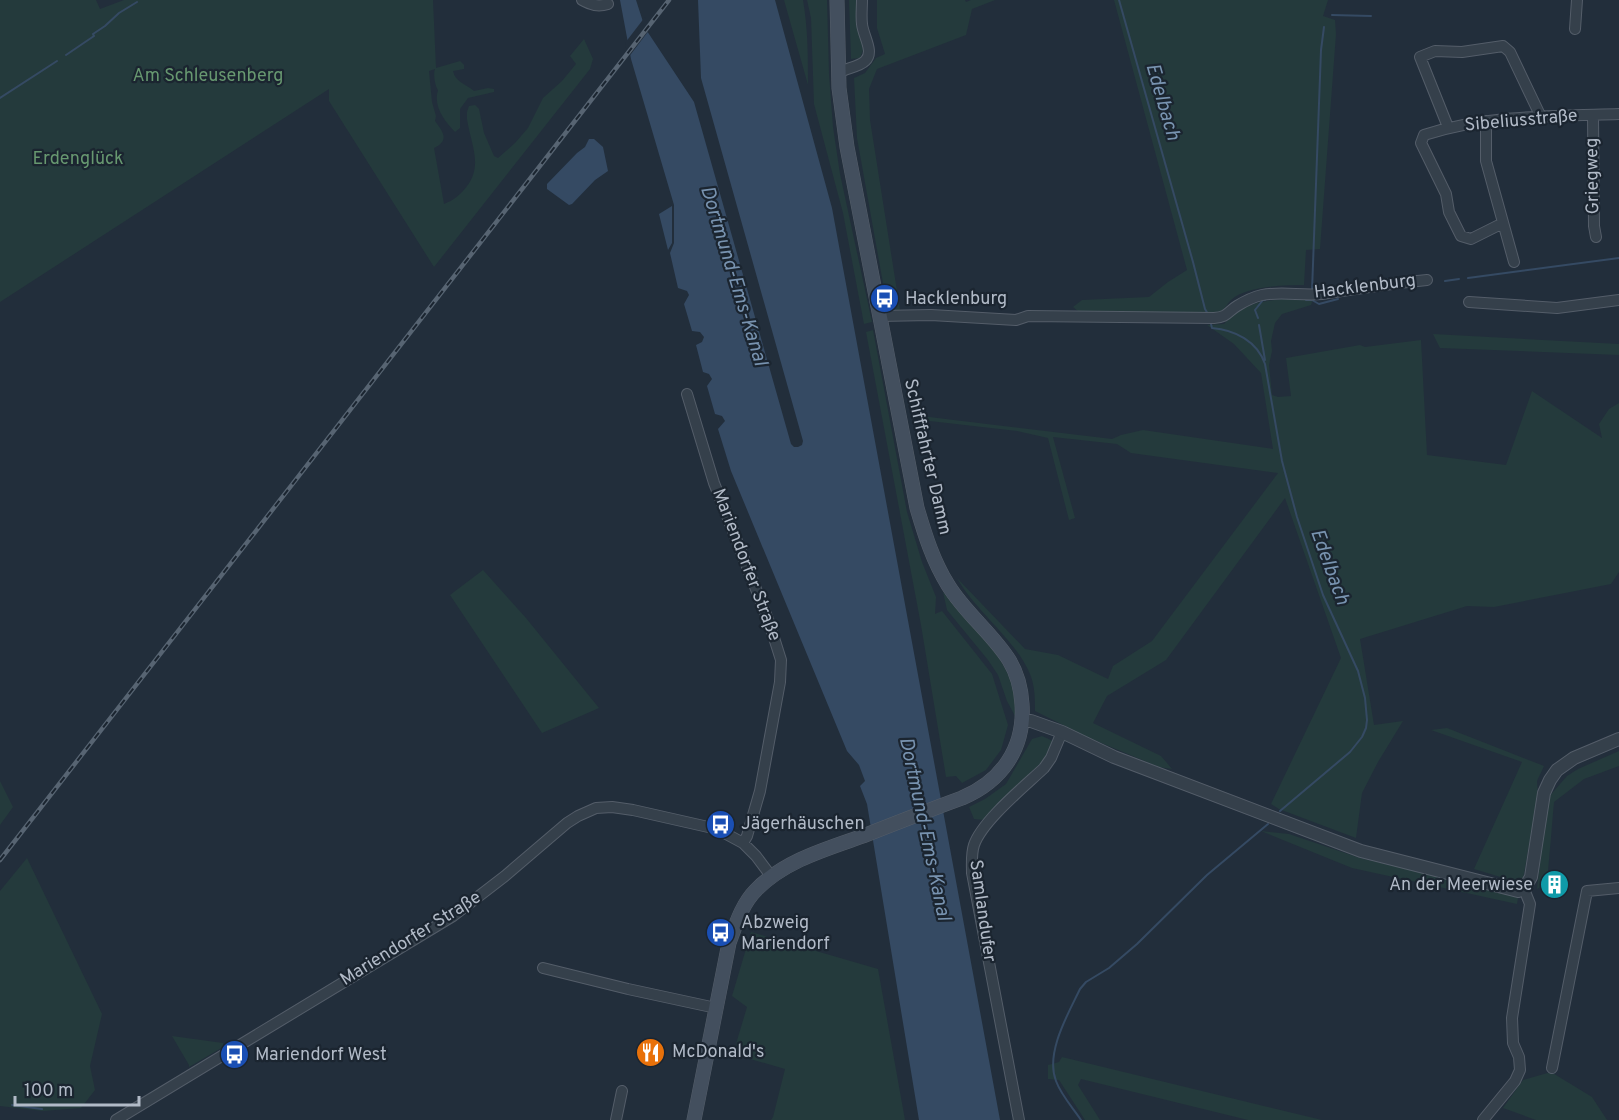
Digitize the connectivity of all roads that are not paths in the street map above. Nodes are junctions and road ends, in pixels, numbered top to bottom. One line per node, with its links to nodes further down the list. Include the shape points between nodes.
1 (582, 0): 5 (street, via 593,5)
2 (837, 0): 7 (main road, Schifffahrter Damm)
3 (862, 0): 7 (street, via 862,28 869,53 866,61)
4 (1577, 0): 6 (street)
5 (608, 4)
6 (1575, 29)
7 (838, 73): 19 (main road, Schifffahrter Damm, via 847,147)
8 (1619, 114): 9 (street, Sibeliusstraße)
9 (1593, 115): 10 (street, Sibeliusstraße); 14 (street, Griegweg)
10 (1541, 117): 11 (street, Sibeliusstraße); 12 (street, via 1510,52 1503,46 1435,51 1420,57)
11 (1486, 122): 12 (street, Sibeliusstraße); 13 (street, via 1486,160)
12 (1448, 127): 13 (street, Sibeliusstraße, via 1424,135 1421,143 1461,236 1471,239)
13 (1503, 224): 15 (street)
14 (1596, 237)
15 (1514, 262)
16 (1427, 280): 19 (street, Hacklenburg, via 1322,294 1263,295 1235,307 1222,318 1028,316 1016,320)
17 (1619, 300): 18 (street, via 1557,308)
18 (1469, 302)
19 (879, 316): 21 (main road, Schifffahrter Damm, via 917,508 927,540 952,592 1014,670 1022,699)
20 (687, 394): 24 (street, Mariendorfer Straße, via 714,483 770,622 781,660 760,792)
21 (1022, 721): 22 (street); 25 (main road, Schifffahrter Damm, via 1015,750 994,779 979,790 799,861)
22 (1062, 732): 27 (street, via 1113,757 1361,851 1510,890); 35 (street, Samlandufer, via 1044,768 987,823 972,856)
23 (1619, 739): 27 (street, via 1574,758 1550,780 1544,793 1531,877)
24 (743, 843): 25 (street, Mariendorfer Straße); 32 (street, Mariendorfer Straße, via 717,829 644,812 612,807 588,810 453,916)
25 (771, 876): 29 (main road, Schifffahrter Damm, via 755,891 735,925)
26 (1619, 888): 30 (street, via 1587,891)
27 (1524, 889): 36 (street, via 1530,904 1512,1018 1520,1070)
28 (543, 969): 29 (street)
29 (716, 1008): 34 (main road, Schifffahrter Damm)
30 (1552, 1068)
31 (622, 1091): 33 (street)
32 (117, 1119)
33 (616, 1120)
34 (694, 1120)
35 (1019, 1120)
36 (1483, 1120)

